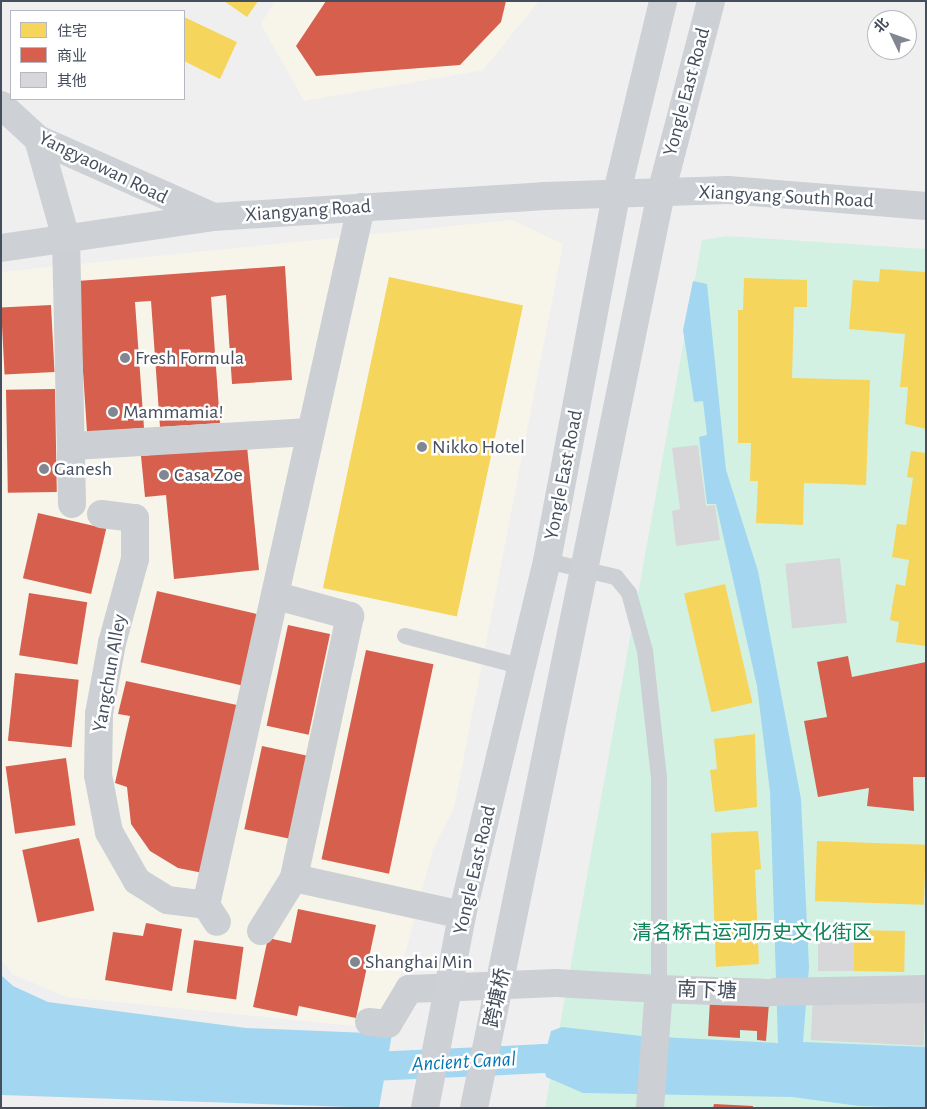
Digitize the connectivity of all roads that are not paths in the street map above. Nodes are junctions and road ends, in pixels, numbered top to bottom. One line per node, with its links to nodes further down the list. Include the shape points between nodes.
1 (664, 1): 6 (main road, Yongle East Road)
2 (711, 1): 5 (main road, Yongle East Road)
3 (1, 105): 4 (main road, Yangyaowan Road)
4 (38, 139): 9 (main road, Yangyaowan Road); 10 (main road)
5 (661, 193): 6 (main road, Xiangyang South Road); 7 (main road, Xiangyang South Road, via 728,190); 17 (main road, Yongle East Road)
6 (616, 196): 8 (main road, Xiangyang Road); 16 (main road, Yongle East Road)
7 (926, 206)
8 (361, 207): 9 (main road, Xiangyang Road); 12 (street)
9 (213, 217): 10 (main road, Xiangyang Road)
10 (66, 238): 11 (main road, Xiangyang Road); 13 (street)
11 (1, 248)
12 (310, 432): 13 (street); 18 (street)
13 (73, 446): 14 (street)
14 (72, 504)
15 (101, 514): 18 (street, Yangchun Alley, via 135,518 136,559 112,643 99,714 98,775 109,832 137,881 166,900 212,913)
16 (547, 560): 17 (lane); 20 (main road, Yongle East Road)
17 (586, 570): 24 (main road, Yongle East Road); 25 (lane, via 616,577 629,593 645,651 659,777)
18 (277, 596): 21 (street, via 350,616)
19 (405, 636): 20 (lane)
20 (523, 667): 22 (main road, Yongle East Road)
21 (294, 878): 22 (street); 23 (street)
22 (462, 915): 28 (main road, Yongle East Road)
23 (261, 931)
24 (509, 947): 29 (main road, 跨塘桥)
25 (659, 989): 26 (street, 南下塘, via 771,993); 27 (street, via 556,982 409,989 388,1024); 30 (street, 南下塘)
26 (926, 989)
27 (369, 1022)
28 (425, 1108)
29 (474, 1108)
30 (650, 1108)

